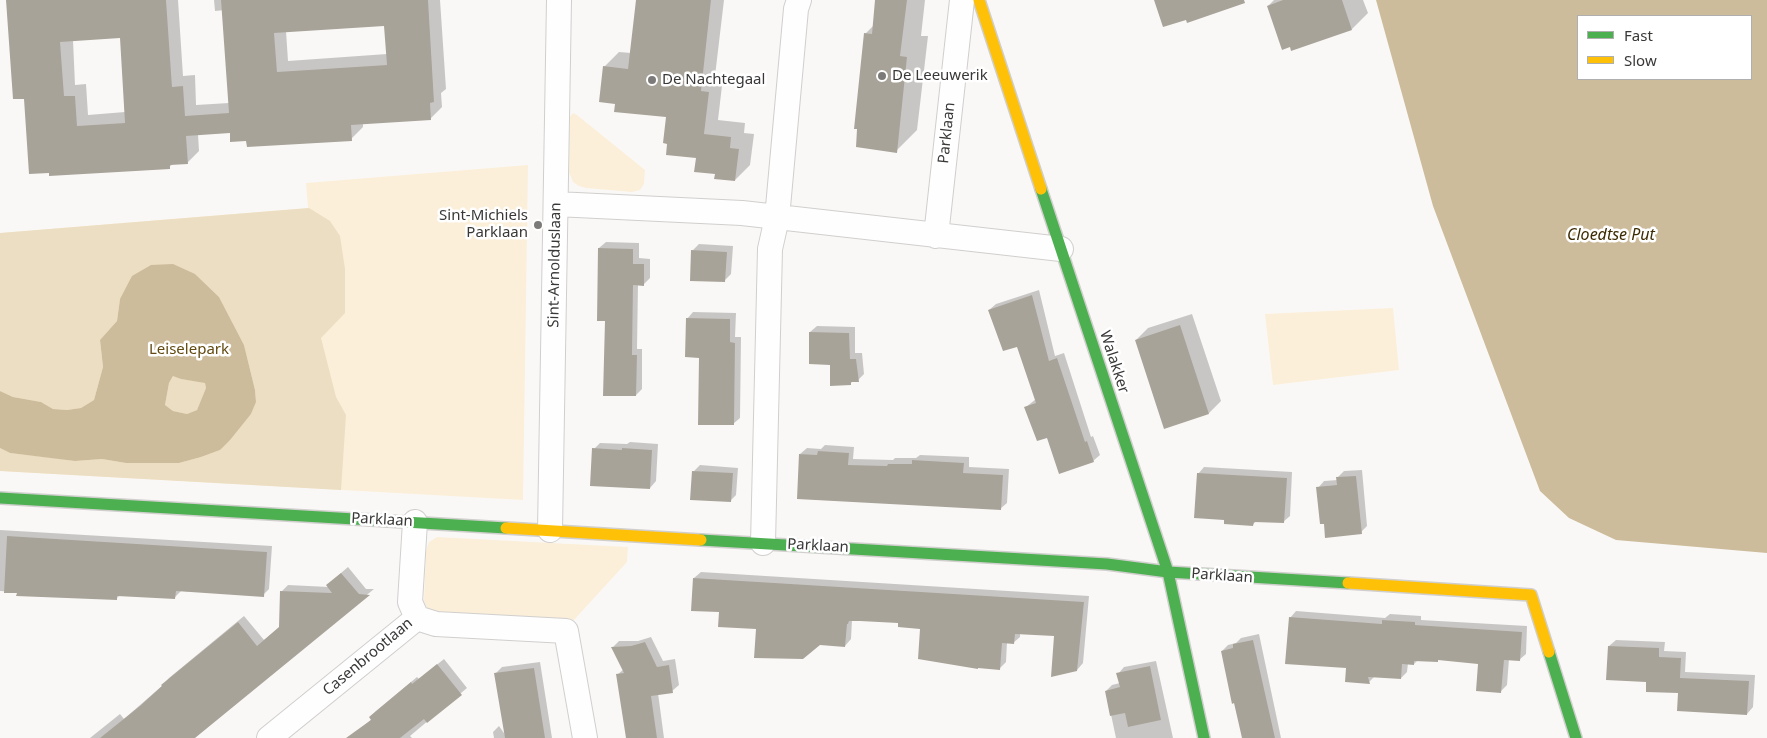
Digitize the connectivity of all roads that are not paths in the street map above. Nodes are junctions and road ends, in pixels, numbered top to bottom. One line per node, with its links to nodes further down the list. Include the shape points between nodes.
1 (559, 0): 5 (street, Sint-Arnolduslaan)
2 (799, 0): 6 (street)
3 (962, 0): 7 (street, Parklaan)
4 (979, 0): 8 (street, Walakker)
5 (556, 204): 6 (street, via 742,213); 11 (street, Sint-Arnolduslaan)
6 (777, 218): 7 (street); 12 (street, via 770,249)
7 (936, 236): 8 (street)
8 (1062, 249): 13 (street, Walakker)
9 (0, 498): 10 (street, Parklaan)
10 (415, 522): 11 (street, Parklaan); 14 (street, Casenbrootlaan, via 410,602)
11 (550, 530): 12 (street, Parklaan)
12 (763, 543): 13 (street, Parklaan, via 1107,564)
13 (1168, 572): 17 (street, Walakker); 18 (street, Parklaan, via 1531,595)
14 (416, 618): 15 (street, Casenbrootlaan); 16 (street, via 436,624 566,631)
15 (269, 738)
16 (585, 738)
17 (1204, 738)
18 (1576, 738)

